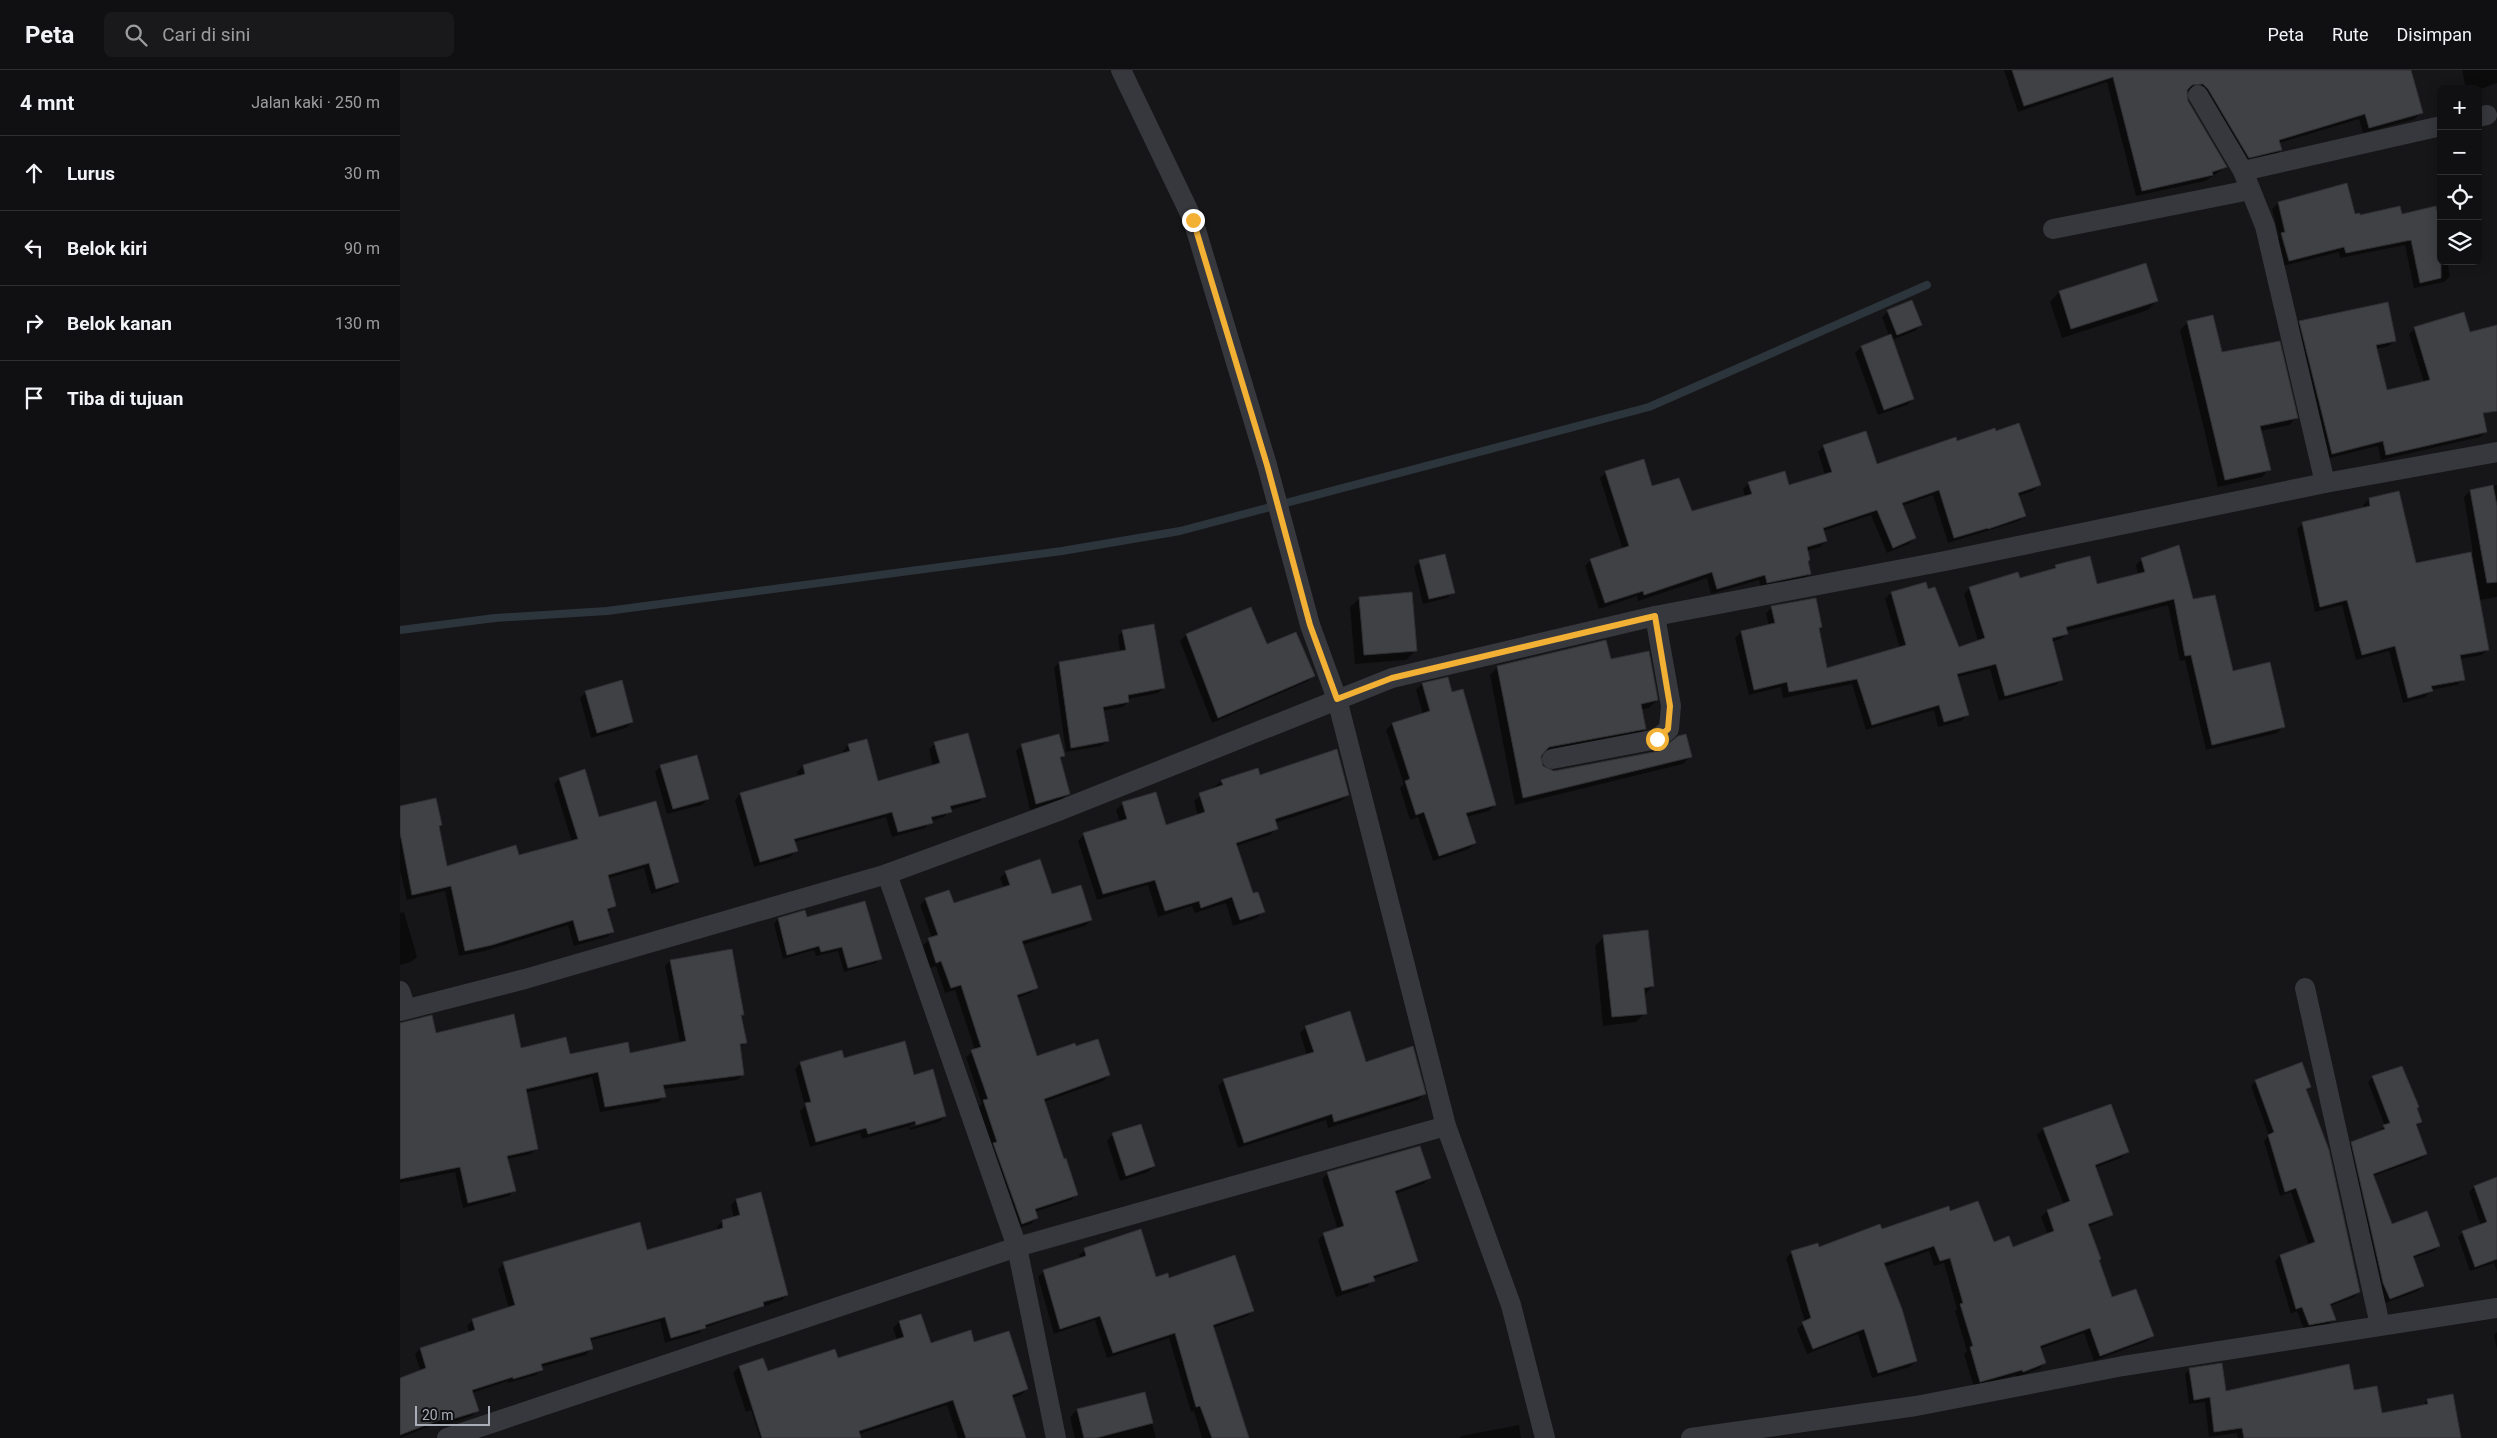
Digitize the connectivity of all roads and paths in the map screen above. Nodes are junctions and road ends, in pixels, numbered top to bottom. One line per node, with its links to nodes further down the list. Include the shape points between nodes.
1 (1121, 70): 9 (street, via 1193,220 1267,465 1310,625)
2 (2198, 95): 4 (street)
3 (2437, 127): 4 (street)
4 (2247, 181): 5 (street); 7 (street, via 2265,226)
5 (2053, 229)
6 (2497, 452): 7 (street)
7 (2325, 483): 8 (street)
8 (1655, 616): 9 (street, via 1392,678); 10 (street, via 1670,706 1668,729 1657,739)
9 (1337, 699): 11 (street, via 1061,810); 14 (street)
10 (1552, 759)
11 (887, 874): 13 (street, via 525,978); 15 (street)
12 (2305, 988): 17 (street)
13 (402, 1004)
14 (1446, 1126): 15 (street); 20 (street, via 1511,1305)
15 (1017, 1247): 18 (street); 19 (street)
16 (2497, 1308): 17 (street)
17 (2380, 1325): 21 (street, via 2123,1366 1916,1406)
18 (447, 1438)
19 (1056, 1438)
20 (1545, 1438)
21 (1691, 1438)

